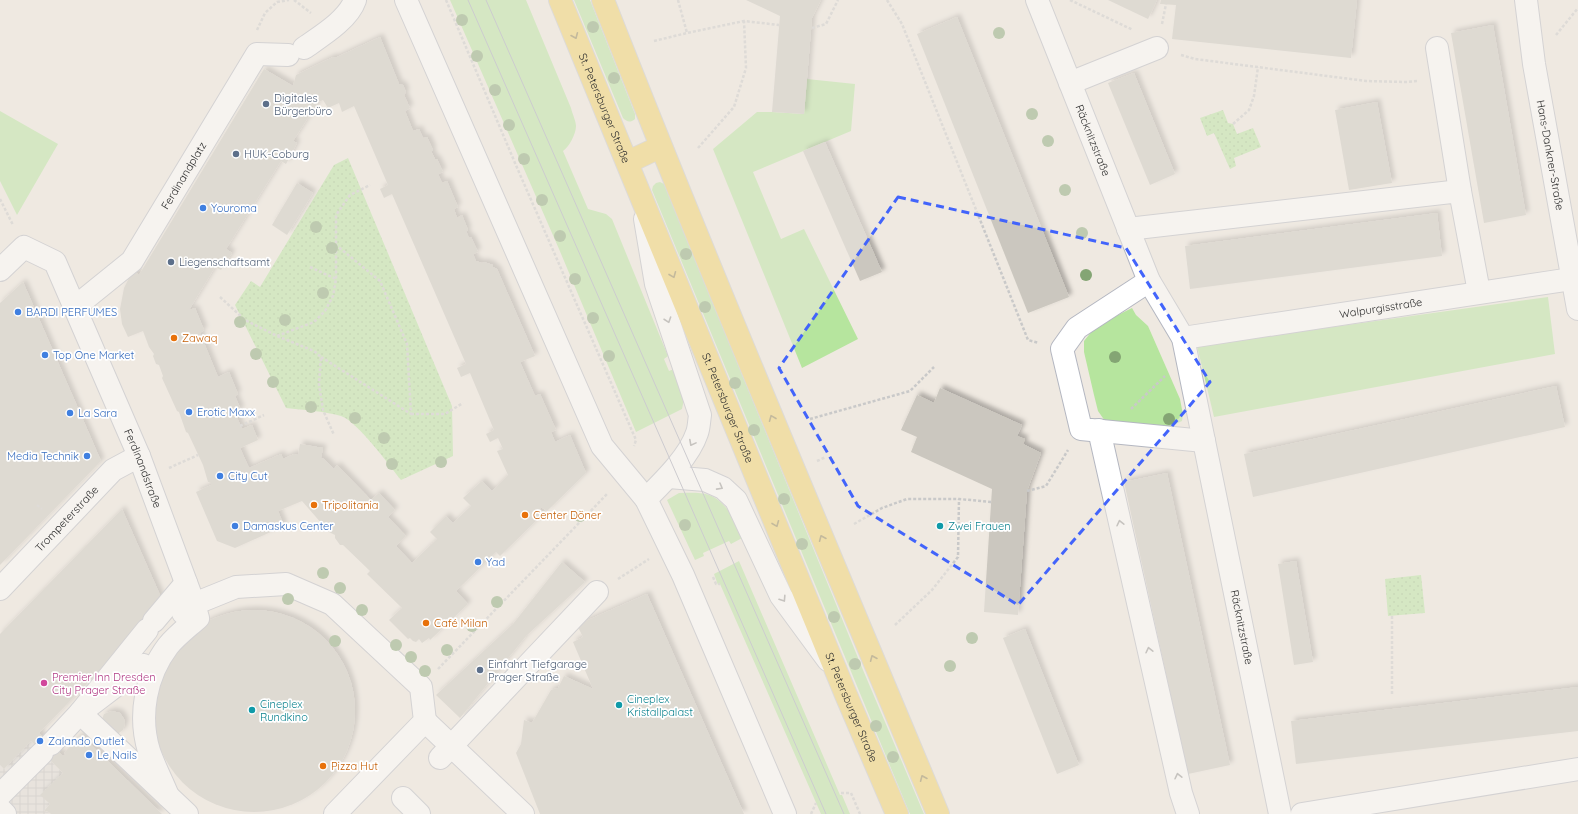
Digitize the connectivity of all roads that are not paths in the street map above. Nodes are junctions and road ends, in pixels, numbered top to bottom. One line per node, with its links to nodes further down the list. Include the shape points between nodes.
1 (355, 0): 19 (street, Ferdinandplatz, via 352,8 332,28 296,51 257,54 132,261)
2 (406, 0): 26 (street, via 602,446)
3 (560, 0): 11 (main road, St. Petersburger Straße, one-way to 11)
4 (603, 0): 10 (main road)
5 (1037, 0): 9 (street, Räcknitzstraße)
6 (1526, 0): 16 (street, Hans-Dankner-Straße, via 1534,64)
7 (1157, 48): 9 (street)
8 (1437, 48): 12 (street)
9 (1070, 83): 14 (street, Räcknitzstraße)
10 (660, 147): 11 (main road); 49 (main road, one-way to 10)
11 (628, 162): 13 (main road, St. Petersburger Straße)
12 (1460, 191): 14 (street); 18 (street)
13 (642, 200): 25 (street, one-way to 25, via 656,284 700,415 698,433); 33 (main road, St. Petersburger Straße, one-way to 33)
14 (1128, 229): 17 (street, Räcknitzstraße)
15 (0, 270): 19 (street, Ferdinandstraße, via 24,247 54,262)
16 (1575, 278): 18 (street, Walpurgisstraße); 20 (street, Hans-Dankner-Straße)
17 (1149, 281): 21 (street, Räcknitzstraße); 22 (street, via 1077,328 1062,349)
18 (1479, 292): 21 (street, Walpurgisstraße)
19 (75, 307): 24 (street, Ferdinandstraße)
20 (1578, 309)
21 (1183, 338): 23 (street, Räcknitzstraße)
22 (1096, 430): 23 (street); 50 (street, one-way to 22)
23 (1204, 441): 51 (street, Räcknitzstraße)
24 (139, 456): 27 (street, Ferdinandstraße); 28 (street, Trompeterstraße, via 113,470)
25 (669, 477): 26 (street); 33 (street, one-way to 33, via 705,480 723,488 736,500 781,596)
26 (646, 499): 47 (street, via 683,574)
27 (186, 583): 30 (street, Ferdinandstraße); 32 (street, via 150,626)
28 (0, 589)
29 (597, 592): 36 (street)
30 (194, 604): 31 (street); 32 (street, via 198,618 169,646); 35 (street, via 236,587 286,584 332,604 421,687)
31 (176, 619)
32 (141, 664): 34 (street); 39 (street, via 148,688 143,717 145,734)
33 (837, 673): 48 (main road, St. Petersburger Straße)
34 (80, 713): 38 (street); 39 (street)
35 (425, 721): 36 (street); 44 (street)
36 (446, 752): 46 (street)
37 (1578, 769): 52 (street)
38 (0, 795)
39 (168, 796): 43 (street)
40 (403, 798): 45 (street)
41 (0, 809): 42 (street)
42 (5, 814)
43 (187, 814)
44 (335, 814)
45 (419, 814)
46 (523, 814)
47 (785, 814)
48 (897, 814)
49 (938, 814)
50 (1188, 814)
51 (1280, 814)
52 (1302, 814)

